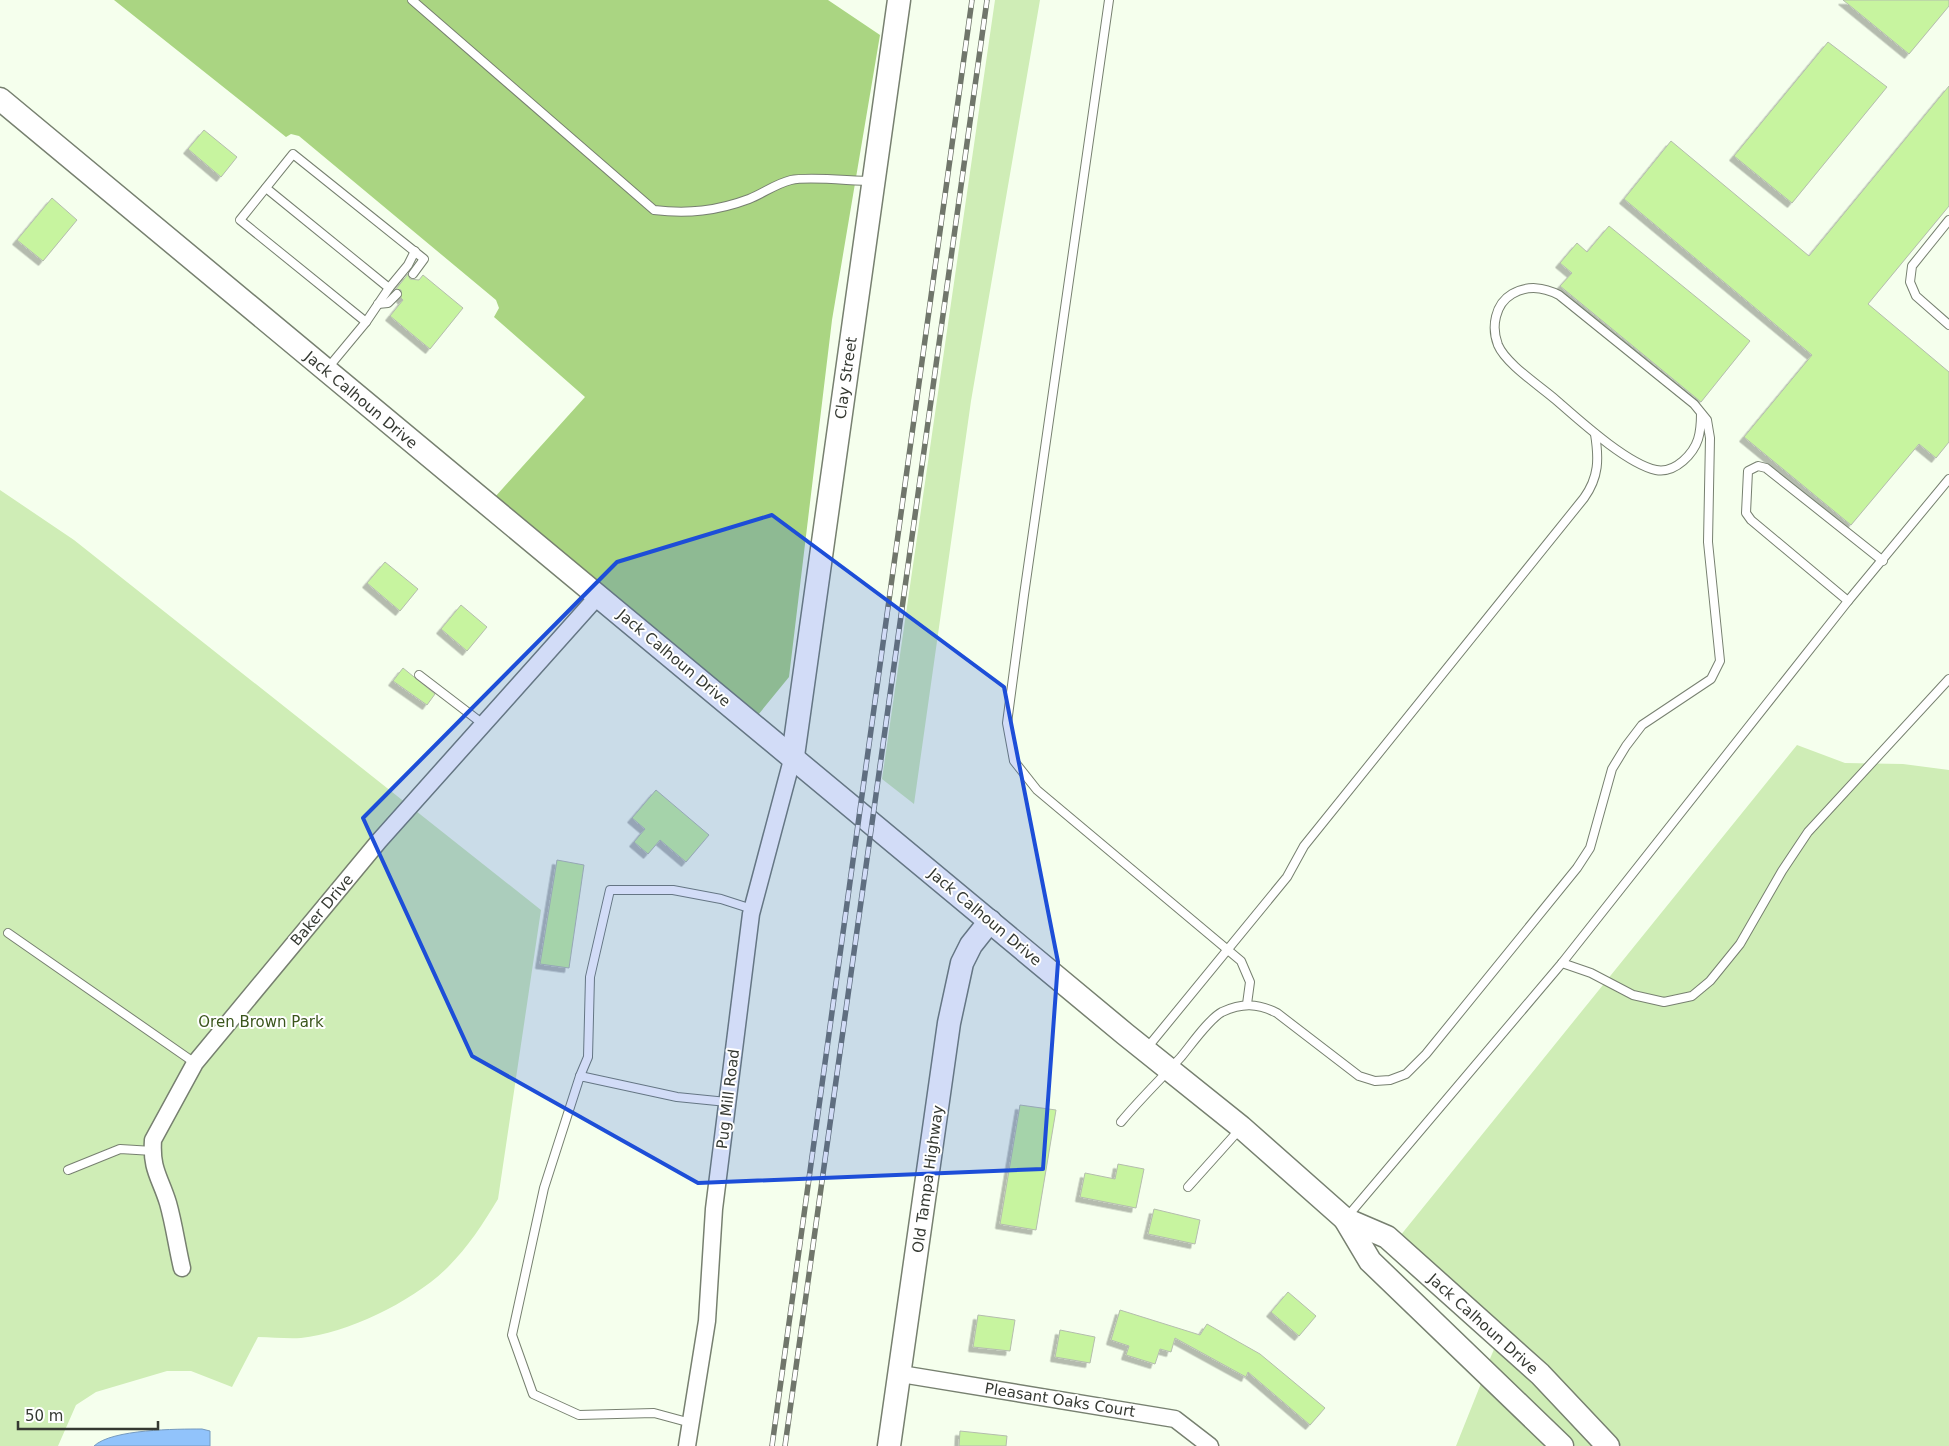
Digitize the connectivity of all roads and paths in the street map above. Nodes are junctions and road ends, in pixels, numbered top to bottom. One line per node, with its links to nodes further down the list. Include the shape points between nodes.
1 (412, 0): 5 (lane, via 654,210 684,213 717,210 794,179)
2 (899, 0): 5 (street, Clay Street)
3 (1109, 0): 29 (lane, via 1008,723 1014,761 1037,790)
4 (0, 99): 15 (street, Jack Calhoun Drive)
5 (874, 182): 25 (street, Clay Street)
6 (266, 188): 8 (lane, via 293,154); 10 (lane); 13 (lane, via 240,220)
7 (1949, 220): 14 (lane, via 1912,266 1910,282 1916,296)
8 (414, 251): 9 (lane, via 424,260); 10 (lane, via 408,265)
9 (413, 274)
10 (389, 288): 12 (lane)
11 (397, 294): 12 (lane, via 388,303)
12 (378, 304): 13 (lane)
13 (366, 322): 15 (lane)
14 (1949, 325)
15 (326, 371): 20 (street, Jack Calhoun Drive)
16 (1701, 413): 17 (lane, via 1698,444 1692,453 1668,470 1647,467); 17 (lane, via 1559,295 1546,288 1530,288 1512,294 1497,310 1494,326 1499,346 1513,363); 31 (lane, via 1707,420 1710,438 1708,542 1720,661 1711,679 1642,725 1626,746 1612,769 1590,848 1576,868 1426,1054 1406,1074 1375,1081 1359,1076 1277,1013 1264,1006)
17 (1595, 434): 29 (lane, via 1598,470 1589,491 1304,846 1287,877)
18 (1949, 479): 19 (lane)
19 (1883, 561): 21 (lane); 21 (lane, via 1766,468 1758,466 1748,471 1746,513 1751,520)
20 (598, 596): 24 (street, Baker Drive); 25 (street, Jack Calhoun Drive)
21 (1848, 602): 30 (lane)
22 (419, 675): 24 (lane)
23 (1949, 679): 30 (lane, via 1808,832 1740,944 1710,981 1692,996 1664,1002 1633,994)
24 (483, 724): 33 (street, Baker Drive, via 379,841)
25 (793, 756): 26 (street, Pug Mill Road); 27 (street, Jack Calhoun Drive)
26 (752, 909): 35 (lane, via 673,890 610,890 590,977 588,1057); 36 (street, Pug Mill Road)
27 (990, 921): 32 (street, Jack Calhoun Drive); 44 (street, Old Tampa Highway, via 962,963 950,1023)
28 (8, 933): 33 (lane)
29 (1227, 950): 31 (lane, via 1242,961 1248,971); 32 (lane)
30 (1562, 963): 42 (lane)
31 (1247, 1004): 34 (lane, via 1220,1014)
32 (1145, 1051): 34 (street, Jack Calhoun Drive)
33 (195, 1063): 39 (street, Baker Drive, via 153,1140)
34 (1169, 1070): 37 (lane); 38 (street, Jack Calhoun Drive)
35 (580, 1076): 36 (lane, via 677,1097); 45 (lane, via 544,1188 512,1335 533,1394 579,1415 654,1413)
36 (727, 1102): 45 (street, Pug Mill Road, via 714,1209 707,1321)
37 (1121, 1122)
38 (1241, 1127): 41 (lane); 42 (street, Jack Calhoun Drive)
39 (152, 1151): 40 (lane, via 120,1149); 43 (street)
40 (68, 1170)
41 (1188, 1187)
42 (1345, 1219): 49 (street, Jack Calhoun Drive, via 1370,1261); 50 (street, Jack Calhoun Drive, via 1387,1237 1540,1374)
43 (182, 1268)
44 (901, 1374): 47 (street, Old Tampa Highway); 48 (street, Pleasant Oaks Court, via 1175,1419)
45 (691, 1423): 46 (street, Pug Mill Road)
46 (687, 1446)
47 (889, 1446)
48 (1210, 1446)
49 (1562, 1446)
50 (1608, 1446)

